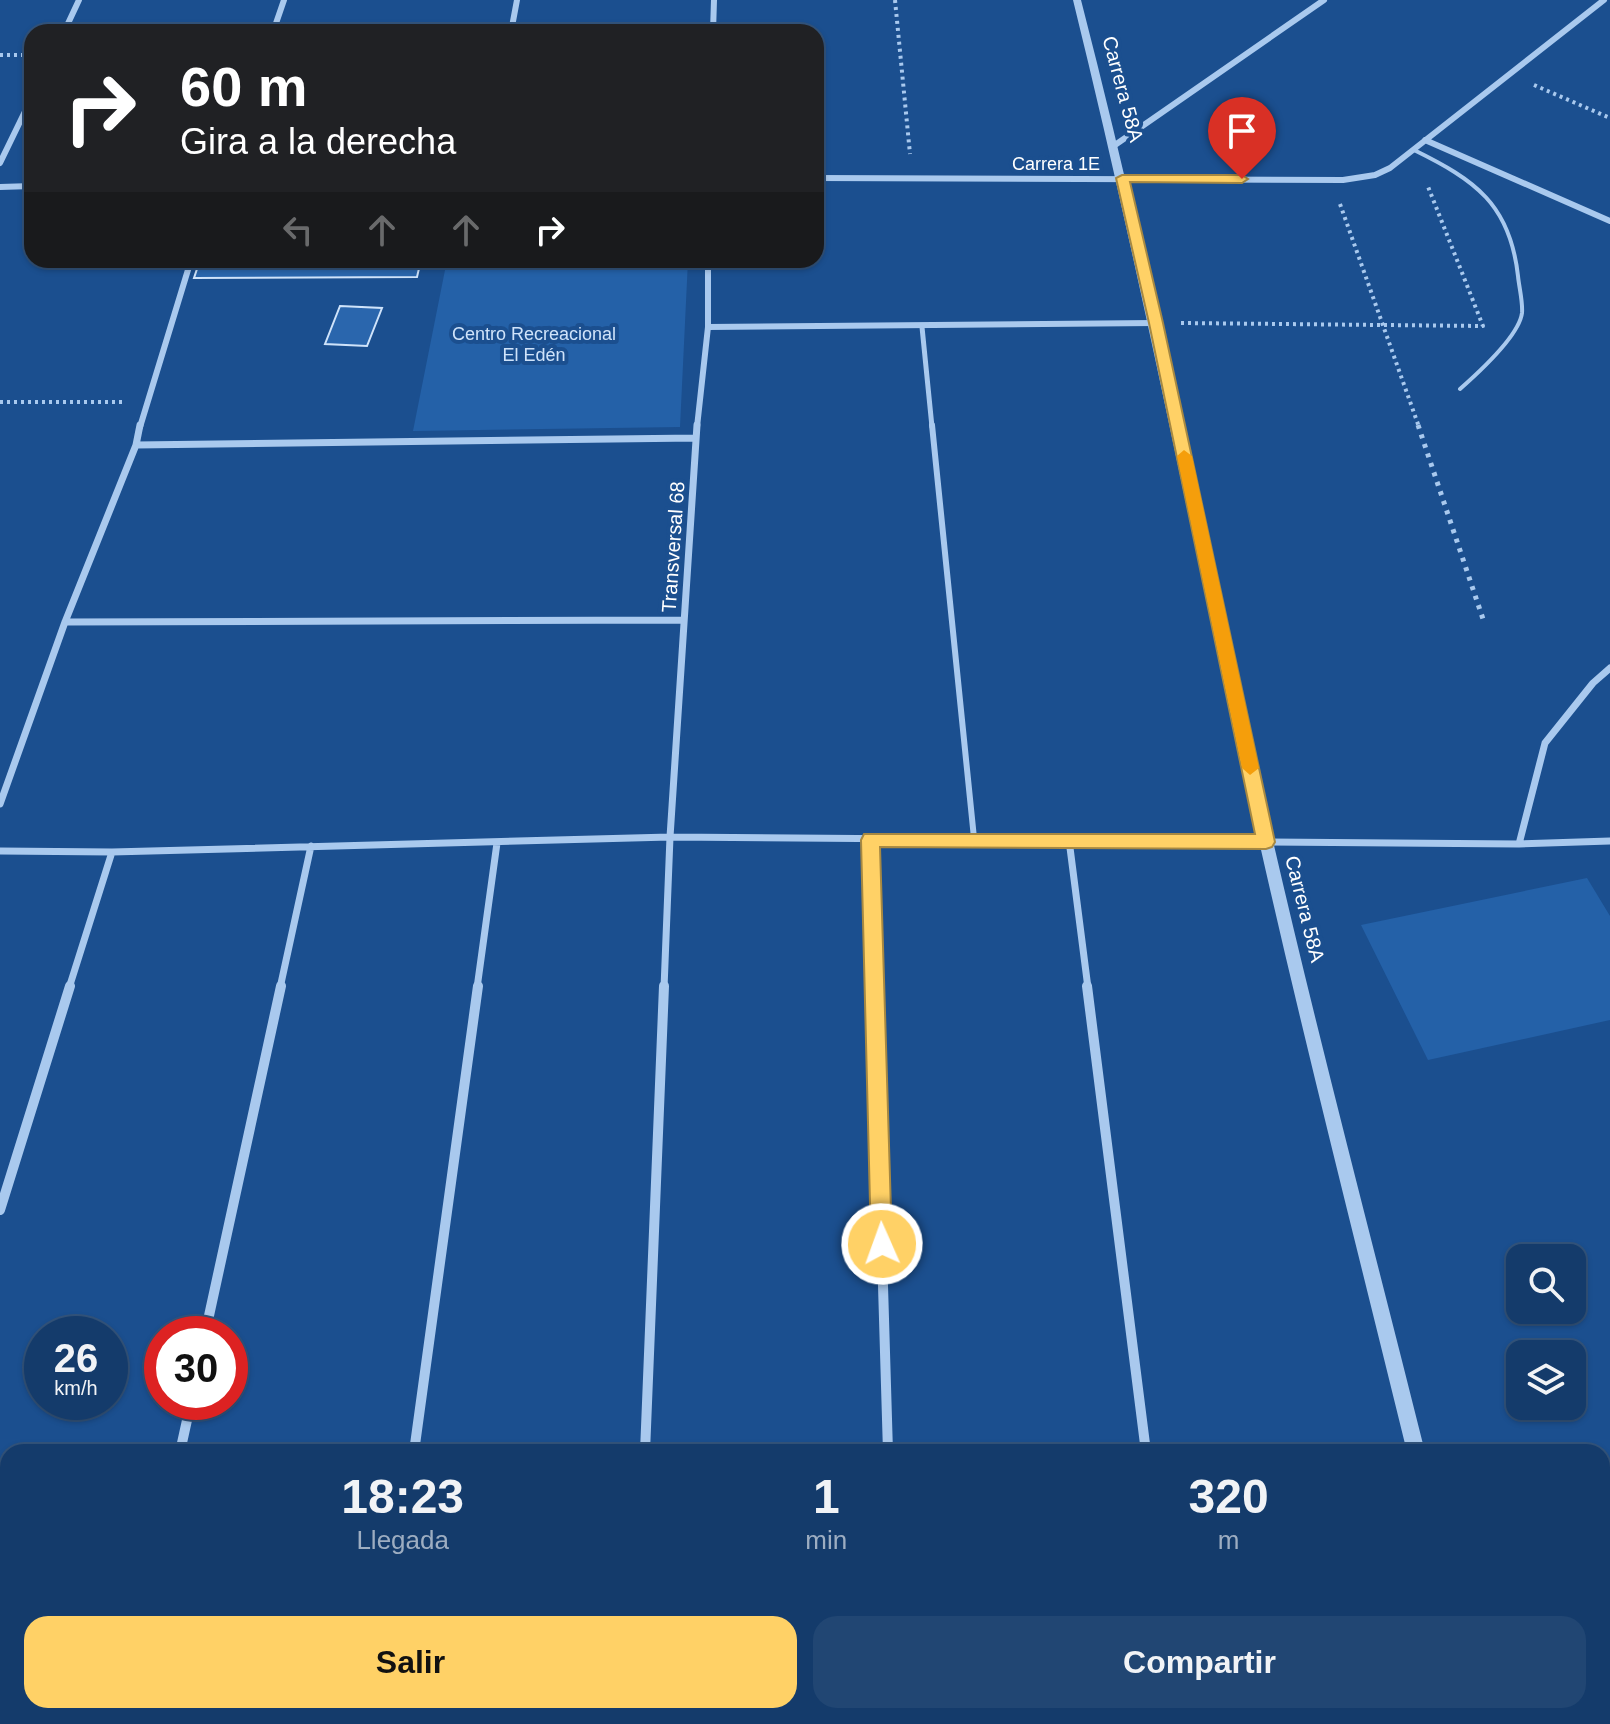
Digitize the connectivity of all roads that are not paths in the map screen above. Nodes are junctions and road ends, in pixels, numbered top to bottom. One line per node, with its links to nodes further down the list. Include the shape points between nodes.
1 (79, 0): 8 (street)
2 (284, 0): 9 (street)
3 (517, 0): 10 (street)
4 (714, 0): 11 (street)
5 (1077, 0): 14 (street, Carrera 58A)
6 (1324, 0): 14 (street)
7 (1604, 0): 13 (street)
8 (68, 24)
9 (276, 24)
10 (512, 24)
11 (713, 24)
12 (24, 114): 16 (street)
13 (1425, 140): 15 (street); 21 (street)
14 (1115, 145): 18 (street, Carrera 58A)
15 (1414, 150): 18 (street, Carrera 1E, via 1375,175 1331,180); 27 (lane, via 1455,170 1483,192 1510,233 1522,315 1493,361)
16 (0, 163)
17 (824, 178): 18 (street, Carrera 1E)
18 (1122, 178): 24 (street, Carrera 58A)
19 (24, 186): 20 (street)
20 (0, 187)
21 (1610, 221)
22 (188, 268): 29 (street)
23 (708, 268): 25 (street, Transversal 68)
24 (1156, 323): 26 (street); 39 (street, Carrera 58A)
25 (708, 327): 26 (street); 28 (street, Transversal 68)
26 (922, 327): 35 (street)
27 (1460, 389)
28 (696, 438): 29 (street); 30 (street, Transversal 68)
29 (136, 445): 31 (street)
30 (684, 620): 31 (street); 34 (street, Transversal 68)
31 (65, 622): 33 (street)
32 (1610, 668): 41 (street, via 1545,743)
33 (0, 804)
34 (670, 837): 36 (street); 40 (street); 50 (street, Transversal 68)
35 (974, 838): 36 (street); 37 (street)
36 (870, 840): 51 (street)
37 (1069, 840): 39 (street); 52 (street)
38 (1610, 841): 41 (street)
39 (1266, 842): 41 (street); 53 (street, Carrera 58A)
40 (497, 843): 42 (street); 49 (street)
41 (1519, 844)
42 (311, 846): 44 (street); 46 (street)
43 (0, 851): 44 (street)
44 (112, 852): 45 (street)
45 (0, 1210)
46 (209, 1316)
47 (187, 1420): 48 (street)
48 (182, 1444)
49 (415, 1444)
50 (645, 1444)
51 (888, 1444)
52 (1145, 1444)
53 (1414, 1444)

